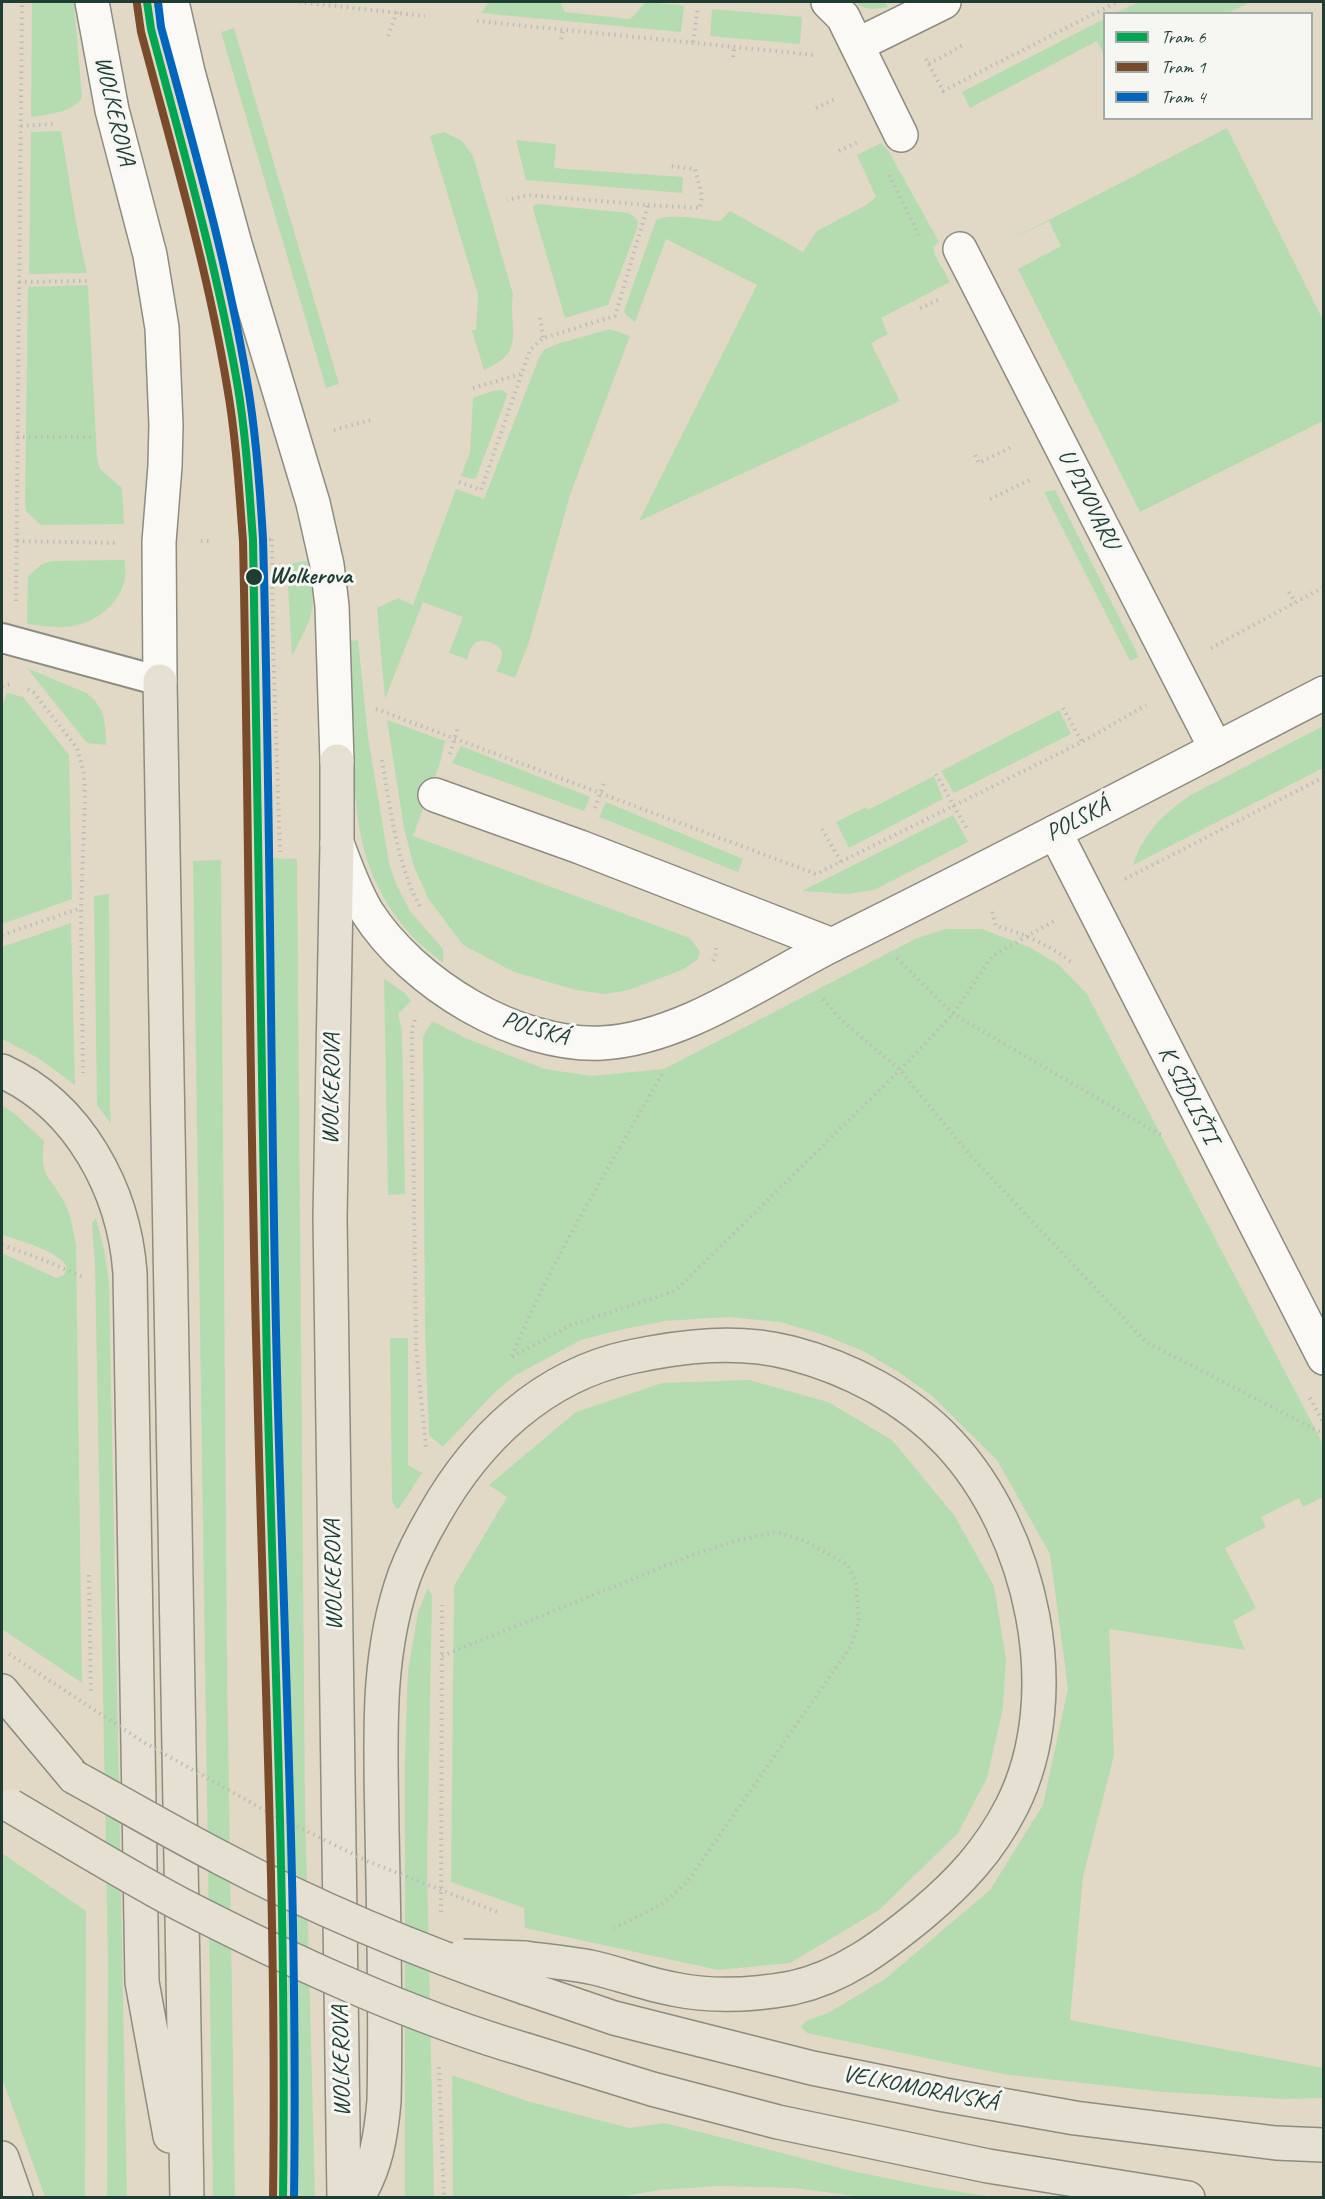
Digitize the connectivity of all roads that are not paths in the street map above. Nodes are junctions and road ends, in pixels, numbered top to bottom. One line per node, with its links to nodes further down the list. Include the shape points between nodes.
1 (92, 2): 9 (street, WOLKEROVA, via 162,328 166,425 159,542)
2 (172, 2): 12 (street, WOLKEROVA, via 235,244 290,422 325,556 332,606)
3 (828, 2): 5 (street, via 843,17)
4 (944, 2): 5 (street)
5 (857, 45): 6 (street)
6 (901, 135)
7 (960, 249): 11 (street, U PIVOVARU)
8 (2, 638): 9 (lane)
9 (160, 681): 28 (main road, WOLKEROVA)
10 (1323, 693): 11 (street, POLSKÁ)
11 (1216, 749): 14 (street, POLSKÁ)
12 (337, 761): 15 (main road, WOLKEROVA)
13 (435, 795): 16 (street)
14 (1055, 832): 16 (street, POLSKÁ); 18 (street, K SÍDLIŠTI)
15 (337, 843): 16 (street, POLSKÁ, via 353,886 375,924 438,987 478,1011 560,1041 602,1043 640,1037 696,1017); 29 (main road, WOLKEROVA, via 330,1228)
16 (832, 945)
17 (2, 1071): 27 (main road, via 35,1090 82,1137 106,1180 127,1242 142,1982)
18 (1323, 1358)
19 (6, 1712): 21 (main road, bridge, via 74,1777 222,1859 431,1954)
20 (6, 1803): 31 (main road, bridge, via 178,1903 267,1947 487,2039 778,2122 988,2166)
21 (525, 1973): 23 (main road, VELKOMORAVSKÁ, via 614,2018 812,2068 1075,2118); 30 (main road, via 592,1968 697,1993 792,1988 830,1976 889,1941 973,1867 1012,1806 1029,1760 1038,1689 1034,1620 1021,1568 988,1499 955,1450 910,1408 858,1377 791,1353 740,1345 660,1351 588,1369 550,1390 484,1443 457,1478 408,1566 389,1629 384,1662 380,1772 384,2101 374,2163)
22 (1323, 2135): 23 (lane)
23 (1276, 2143): 24 (main road, VELKOMORAVSKÁ)
24 (1323, 2145)
25 (2, 2158): 26 (main road)
26 (16, 2198)
27 (181, 2198)
28 (187, 2198)
29 (344, 2198)
30 (357, 2198)
31 (1188, 2198)

